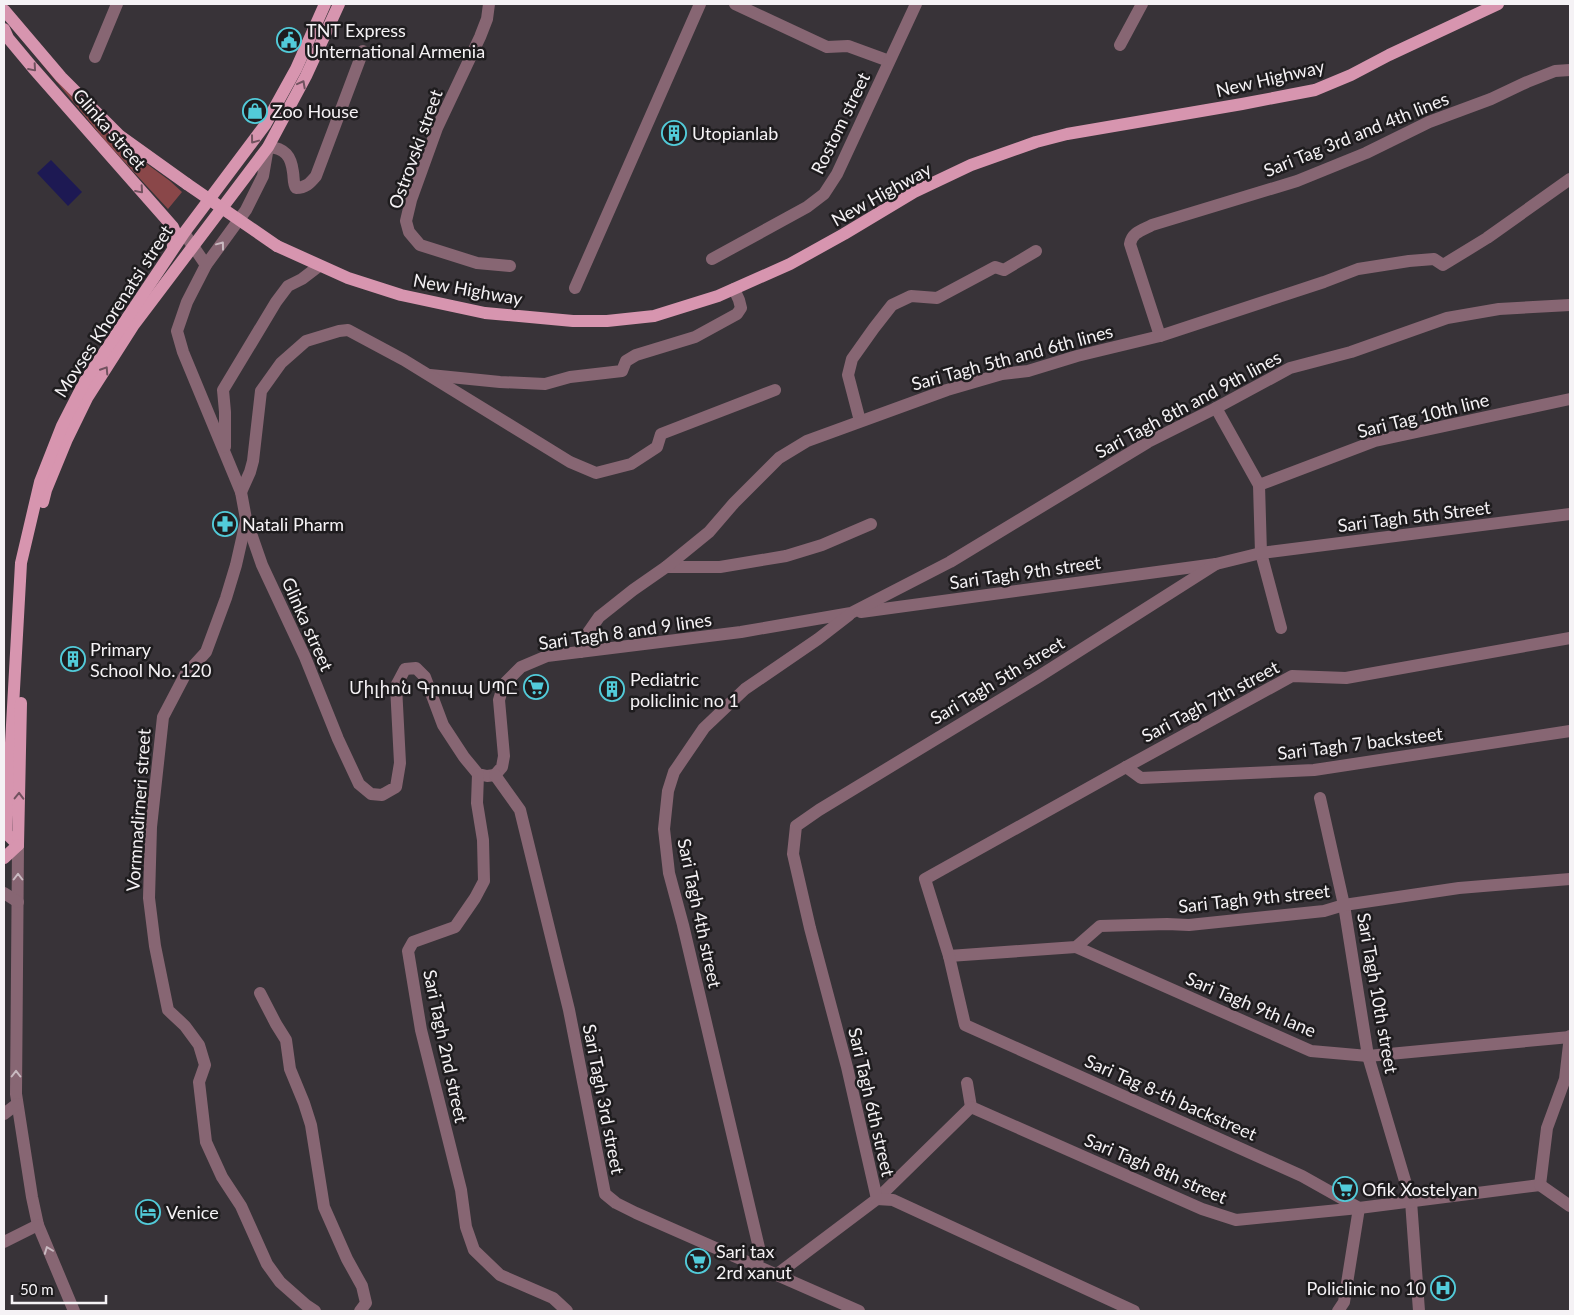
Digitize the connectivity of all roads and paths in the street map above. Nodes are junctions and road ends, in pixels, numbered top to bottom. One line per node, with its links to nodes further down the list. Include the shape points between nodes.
1 (117, 4): 14 (street)
2 (325, 4): 19 (main road, Movses Khorenatsi street, one-way to 19, via 296,69 265,125)
3 (339, 4): 17 (main road, Movses Khorenatsi street, one-way to 3)
4 (489, 4): 26 (street, Ostrovski street, via 480,38 437,128 406,221 409,232 420,245 477,263)
5 (700, 4): 27 (street)
6 (735, 4): 15 (street, via 827,47 848,46)
7 (916, 4): 15 (street, Rostom street)
8 (1142, 4): 12 (street)
9 (1498, 4): 28 (main road, New Highway, via 1315,90 1067,134 972,165 914,192 790,264)
10 (4, 10): 25 (main road, New Highway, bridge, via 120,136 278,246)
11 (4, 29): 22 (main road, Glinka street, one-way to 22, via 32,68 173,227 176,234)
12 (1120, 45)
13 (363, 51): 17 (street, via 329,144 310,184 296,188 289,158 283,150)
14 (94, 57)
15 (889, 61): 23 (street, Rostom street, via 837,174 824,194 807,207)
16 (1570, 70): 30 (street, Sari Tag 3rd and 4th lines, via 1555,71 1527,82 1297,181 1135,234 1130,244)
17 (268, 147): 20 (main road, Movses Khorenatsi street); 24 (street, one-way to 17, via 246,210 263,176)
18 (1570, 179): 30 (street, Sari Tagh 5th and 6th lines, via 1443,265 1434,259 1358,269 1316,286)
19 (184, 233): 20 (street); 22 (main road, Movses Khorenatsi street)
20 (193, 246): 24 (street); 55 (main road, Movses Khorenatsi street, one-way to 20, via 23,632 29,566 46,490 87,398 133,326)
21 (1036, 251): 35 (street, via 1004,270 995,267 937,298 911,296 892,305 852,359 848,375)
22 (169, 255): 55 (main road, Movses Khorenatsi street, via 86,381 62,426 40,482 21,563 16,633 6,832)
23 (712, 259)
24 (206, 265): 36 (street, Glinka street, via 187,302 177,331)
25 (320, 266): 28 (main road, New Highway, via 401,295 485,313 573,321 654,316); 36 (street, via 284,291 224,390)
26 (510, 266)
27 (575, 288)
28 (734, 289): 31 (street, via 741,308 737,314 694,337 636,355 626,361 622,371 570,377 545,384)
29 (1570, 305): 34 (street, Sari Tagh 8th and 9th lines, via 1499,309 1447,318 1351,352 1290,368)
30 (1160, 336): 35 (street, Sari Tagh 5th and 6th lines, via 1028,371 1002,374)
31 (428, 375): 32 (street, via 570,462 596,473 631,464 657,447 661,434); 38 (street, via 348,330 306,341 281,363 261,391 250,472)
32 (775, 390)
33 (1570, 399): 37 (street, Sari Tag 10th line, via 1374,442)
34 (1216, 408): 37 (street); 45 (street, Sari Tagh 8th and 9th lines, via 1148,442 950,562)
35 (860, 420): 44 (street, Sari Tagh 5th and 6th lines, via 807,440 779,458 709,532)
36 (224, 452): 38 (street, Glinka street)
37 (1259, 485): 42 (street)
38 (240, 492): 40 (street, Glinka street)
39 (1570, 514): 42 (street, Sari Tagh 5th Street)
40 (246, 519): 51 (street, Glinka street, via 262,565 360,784 371,794 382,795 396,786 400,763 396,686 405,669 416,668 425,677 443,725); 80 (street, Vormnadirneri street, via 236,565 206,652 185,675 163,717 151,827 149,898 168,1010 199,1045 205,1065 200,1082 206,1142 222,1177 241,1206 267,1264 280,1282)
41 (871, 524): 44 (street, via 786,556 720,567)
42 (1261, 553): 43 (street, Sari Tagh 9th street); 46 (street)
43 (1216, 564): 45 (street, Sari Tagh 9th street); 54 (street, Sari Tagh 5th street)
44 (666, 567): 48 (street, Sari Tagh 5th and 6th lines, via 600,617 583,640)
45 (851, 613): 48 (street, Sari Tagh 8 and 9 lines, via 741,632); 77 (street, Sari Tagh 4th street, via 745,688 716,716 674,772 668,791 664,829 669,873 760,1252)
46 (1281, 628)
47 (1570, 638): 50 (street, Sari Tagh 7th street, via 1346,678 1292,676)
48 (580, 652): 52 (street, Sari Tagh 8 and 9 lines, via 547,656 521,667 506,682 499,700 504,756 502,767)
49 (1570, 731): 50 (street, Sari Tagh 7 backsteet, via 1314,770 1141,778)
50 (1126, 767): 62 (street, Sari Tagh 7th street, via 925,880)
51 (478, 774): 52 (street); 82 (street, Sari Tagh 2nd street, via 477,803 483,840 484,881 455,927 413,942 408,952 412,977 421,1030 474,1250 500,1275 553,1298)
52 (495, 775): 77 (street, Sari Tagh 3rd street, via 520,810 569,1010 605,1194 636,1213)
53 (1320, 798): 60 (street, Sari Tagh 10th street)
54 (796, 826): 71 (street, Sari Tagh 6th street, via 793,854)
55 (18, 845): 56 (main road); 59 (street, Movses Khorenatsi street, one-way to 55)
56 (4, 858)
57 (1570, 879): 60 (street, Sari Tagh 9th street, via 1459,888)
58 (4, 893): 59 (street)
59 (18, 902): 67 (street, Movses Khorenatsi street, one-way to 59)
60 (1344, 905): 61 (street, Sari Tagh 9th street, via 1324,911 1189,925 1100,926); 65 (street, Sari Tagh 10th street)
61 (1076, 947): 62 (street); 65 (street, Sari Tagh 9th lane, via 1311,1051)
62 (949, 956): 74 (street, Sari Tag 8-th backstreet, via 965,1025 1278,1164)
63 (260, 992): 81 (street, via 286,1040 290,1069 311,1125 324,1207 362,1286 366,1303)
64 (1570, 1037): 65 (street, Sari Tagh 9th lane); 70 (street, via 1565,1079 1547,1128)
65 (1368, 1056): 72 (street, Sari Tagh 10th street)
66 (967, 1082): 68 (street)
67 (17, 1104): 69 (street); 75 (street, Movses Khorenatsi street)
68 (971, 1107): 71 (street); 74 (street, Sari Tagh 8th street, via 1202,1209 1236,1220)
69 (4, 1114)
70 (1540, 1186): 72 (street, Sari Tagh 8th street); 73 (street)
71 (877, 1199): 78 (street); 84 (street, Sari Tagh 6th street, via 893,1200)
72 (1411, 1201): 74 (street, Sari Tagh 8th street); 86 (street, Sari Tagh 10th street)
73 (1570, 1206)
74 (1359, 1208): 85 (street, via 1344,1302)
75 (38, 1226): 76 (street); 79 (street, Movses Khorenatsi street, one-way to 75)
76 (4, 1242)
77 (756, 1266): 78 (street, Sari Tagh 3rd street)
78 (776, 1275): 83 (street, Sari Tagh 3rd street)
79 (74, 1311)
80 (316, 1311)
81 (360, 1311)
82 (567, 1311)
83 (859, 1311)
84 (1134, 1311)
85 (1338, 1311)
86 (1419, 1311)

